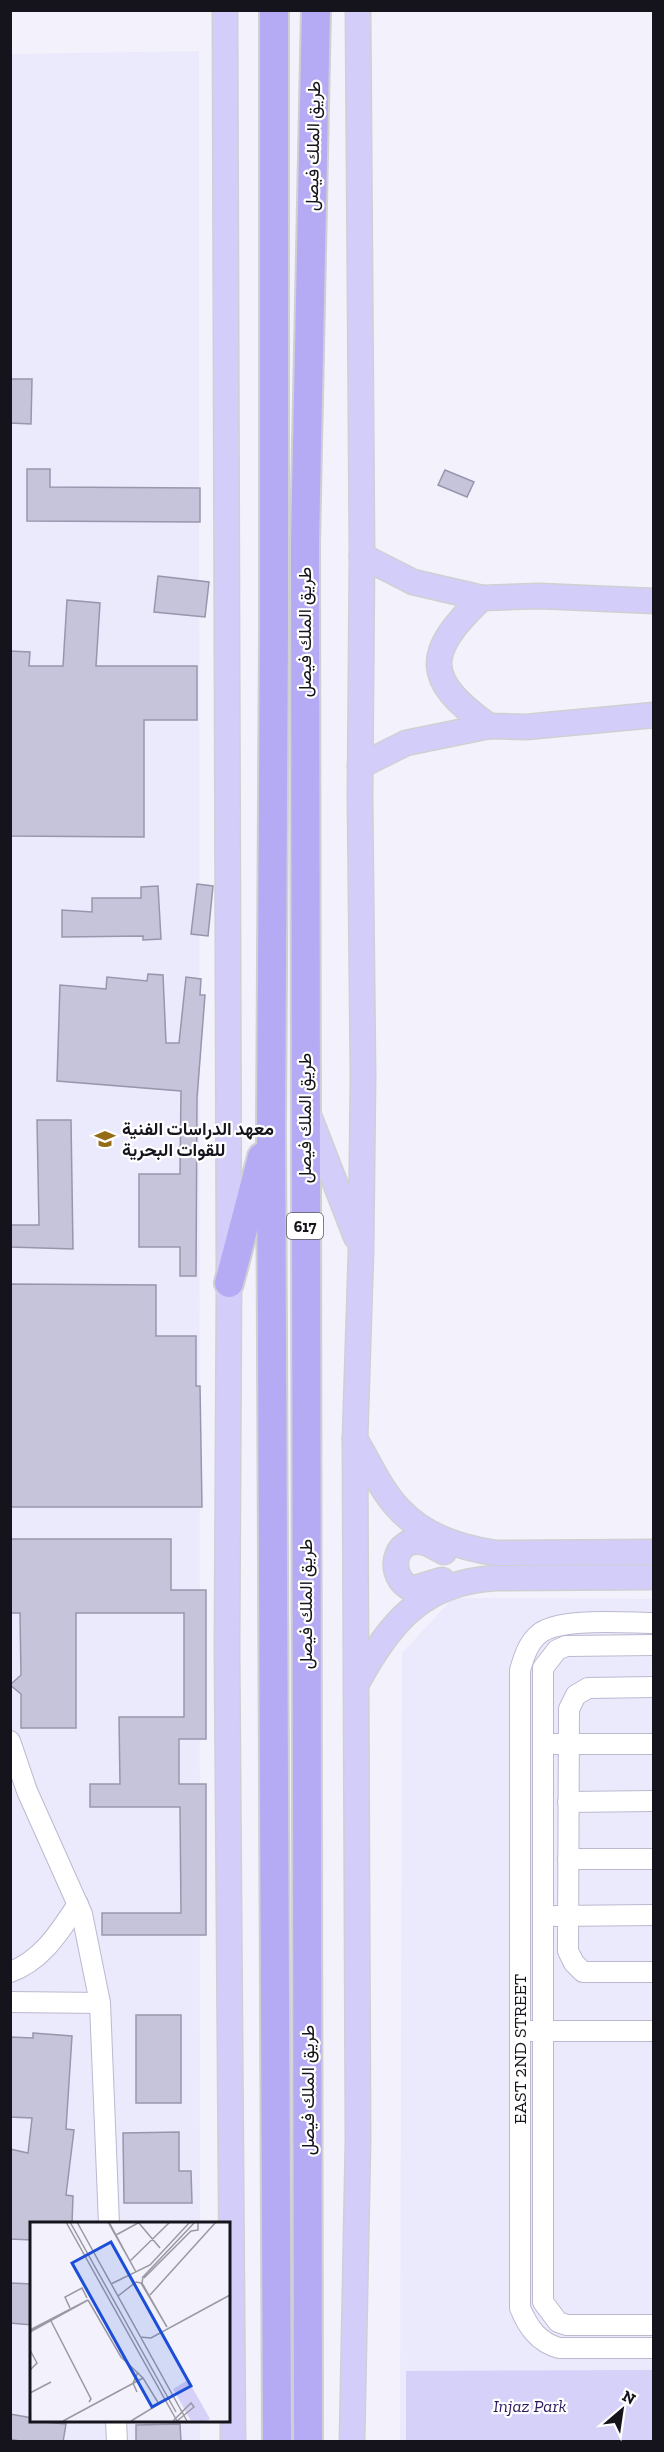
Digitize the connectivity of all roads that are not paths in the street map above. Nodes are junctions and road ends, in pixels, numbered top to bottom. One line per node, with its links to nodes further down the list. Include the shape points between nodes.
1 (225, 10): 16 (main road)
2 (274, 10): 14 (highway, طريق الملك فيصل / 617)
3 (316, 10): 13 (highway, طريق الملك فيصل / 617, via 305,543)
4 (358, 10): 5 (main road)
5 (362, 556): 7 (main road, via 413,582); 12 (main road)
6 (654, 590): 8 (street)
7 (482, 598): 8 (main road, via 540,596); 11 (main road, via 445,639 439,672 447,690)
8 (615, 601): 9 (main road)
9 (654, 601)
10 (654, 715): 11 (main road, via 526,727)
11 (489, 726): 12 (main road, via 406,743)
12 (360, 766): 15 (main road)
13 (305, 1105): 15 (main road); 55 (highway, طريق الملك فيصل / 617)
14 (271, 1129): 16 (highway); 54 (highway, طريق الملك فيصل / 617)
15 (361, 1251): 17 (main road)
16 (229, 1283): 51 (main road, via 227,1649)
17 (355, 1438): 19 (main road, via 399,1510 452,1543); 24 (main road)
18 (654, 1552): 19 (main road)
19 (496, 1553): 21 (main road, via 459,1556 412,1542 399,1552 395,1566 405,1586 412,1589 450,1576)
20 (654, 1577): 21 (main road)
21 (496, 1578): 24 (main road, via 457,1584 415,1604 374,1651)
22 (654, 1623): 27 (street, EAST 2ND STREET, via 568,1623 540,1633 526,1651 519,1671)
23 (654, 1645): 28 (street, EAST 2ND STREET, via 566,1646 557,1650 543,1668)
24 (356, 1685): 52 (main road, via 358,2140)
25 (654, 1688): 29 (street, via 588,1688 576,1695 568,1709)
26 (10, 1742): 35 (street, via 27,1791)
27 (520, 1744): 28 (street); 37 (street, EAST 2ND STREET)
28 (543, 1744): 29 (street); 38 (street, EAST 2ND STREET)
29 (568, 1744): 30 (street); 32 (street)
30 (654, 1744)
31 (654, 1801): 32 (street)
32 (568, 1802): 33 (street)
33 (568, 1859): 34 (street); 39 (street)
34 (654, 1859)
35 (78, 1904): 40 (street, via 53,1942 23,1968); 43 (street)
36 (654, 1915): 39 (street)
37 (520, 1916): 38 (street); 46 (street, EAST 2ND STREET)
38 (543, 1916): 39 (street); 44 (street, EAST 2ND STREET)
39 (568, 1916): 41 (street, via 568,1951 583,1972)
40 (10, 1972)
41 (654, 1972)
42 (10, 2002): 43 (street)
43 (100, 2002): 47 (street)
44 (544, 2031): 45 (street); 46 (street); 48 (street, EAST 2ND STREET, via 543,2302 558,2322 567,2325)
45 (654, 2031)
46 (520, 2032): 49 (street, EAST 2ND STREET, via 520,2308 528,2326 559,2348)
47 (109, 2222)
48 (648, 2325): 49 (street)
49 (648, 2348)
50 (116, 2422): 53 (street)
51 (234, 2437)
52 (353, 2437)
53 (117, 2442)
54 (277, 2442)
55 (308, 2442)

